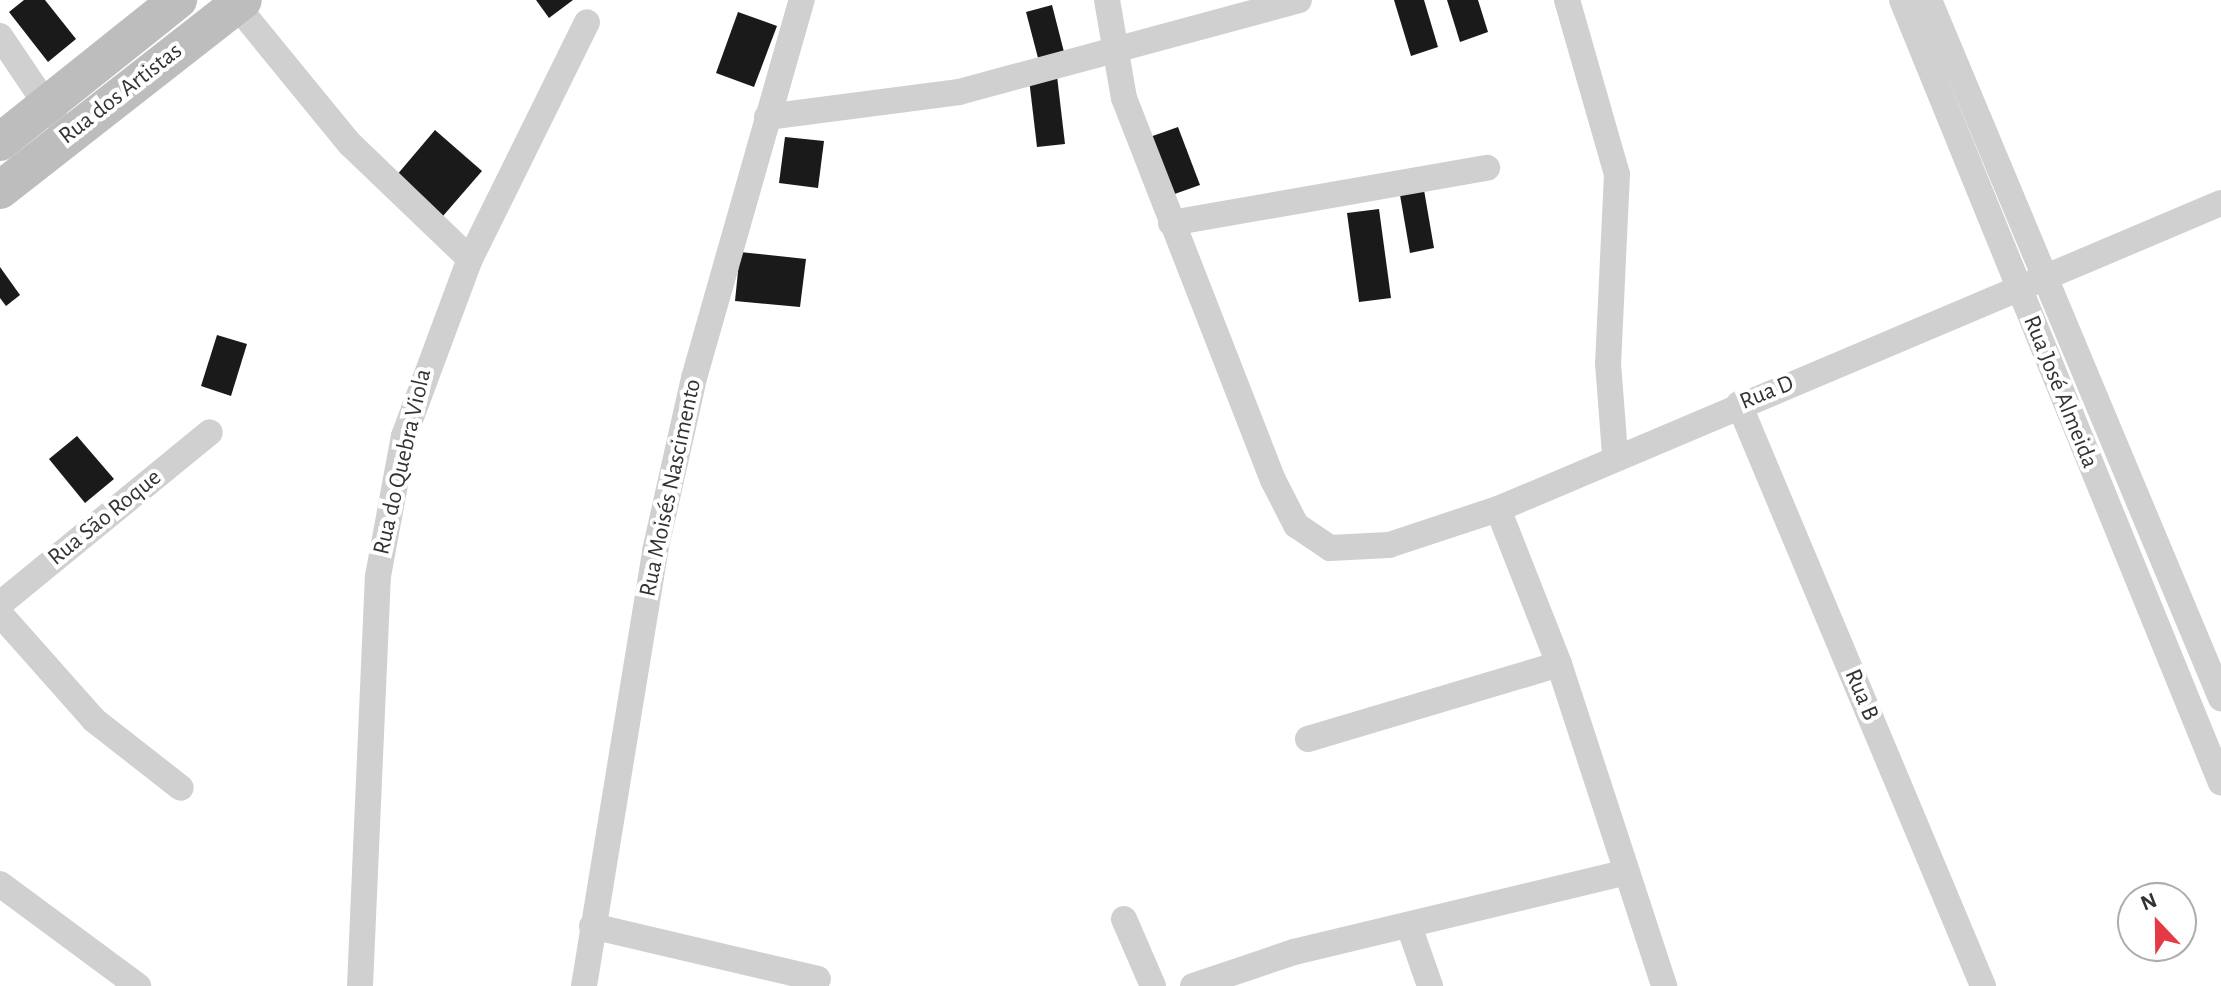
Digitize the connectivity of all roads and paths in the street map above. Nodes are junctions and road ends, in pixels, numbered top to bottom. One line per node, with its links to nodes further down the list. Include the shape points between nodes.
1 (178, 0): 12 (street)
2 (802, 0): 13 (street, Rua Moisés Nascimento)
3 (1107, 0): 11 (street)
4 (1299, 0): 11 (street)
5 (1567, 0): 25 (street, via 1617,174 1608,363)
6 (1902, 0): 22 (street, Rua José Almeida)
7 (1929, 0): 21 (street, Rua José Almeida)
8 (237, 2): 14 (street, Rua dos Artistas); 20 (street, via 350,144)
9 (587, 22): 20 (street, Rua do Quebra Viola)
10 (0, 36): 12 (street)
11 (1112, 55): 13 (street, via 917,101); 19 (street)
12 (46, 104): 14 (street); 15 (street)
13 (767, 117): 39 (street, Rua Moisés Nascimento, via 655,551)
14 (67, 136): 17 (street, Rua dos Artistas)
15 (0, 142)
16 (1487, 168): 19 (street)
17 (0, 190)
18 (2221, 203): 21 (street, Rua D)
19 (1171, 223): 26 (street, Rua D, via 1273,480 1308,536 1330,548 1389,545)
20 (470, 259): 43 (street, Rua do Quebra Viola, via 427,359 386,521)
21 (2044, 280): 22 (street, Rua D); 27 (street, Rua José Almeida)
22 (2018, 289): 23 (street, Rua D); 28 (street, Rua José Almeida)
23 (1739, 404): 25 (street, Rua D); 49 (street, Rua B)
24 (210, 432): 29 (street, Rua São Roque)
25 (1615, 455): 26 (street, Rua D)
26 (1498, 509): 31 (street)
27 (2166, 570): 28 (street); 32 (street, Rua José Almeida)
28 (2136, 582): 34 (street, Rua José Almeida)
29 (0, 604)
30 (0, 614): 35 (street, via 94,720)
31 (1559, 664): 33 (street); 36 (street)
32 (2221, 698)
33 (1308, 739)
34 (2221, 783)
35 (181, 788)
36 (1626, 872): 40 (street); 48 (street)
37 (0, 884): 42 (street)
38 (1124, 919): 45 (street)
39 (592, 926): 41 (street); 44 (street, Rua Moisés Nascimento)
40 (1409, 926): 46 (street, via 1294,952); 47 (street)
41 (818, 979)
42 (138, 986)
43 (360, 986)
44 (584, 986)
45 (1153, 986)
46 (1193, 986)
47 (1430, 986)
48 (1664, 986)
49 (1983, 986)

